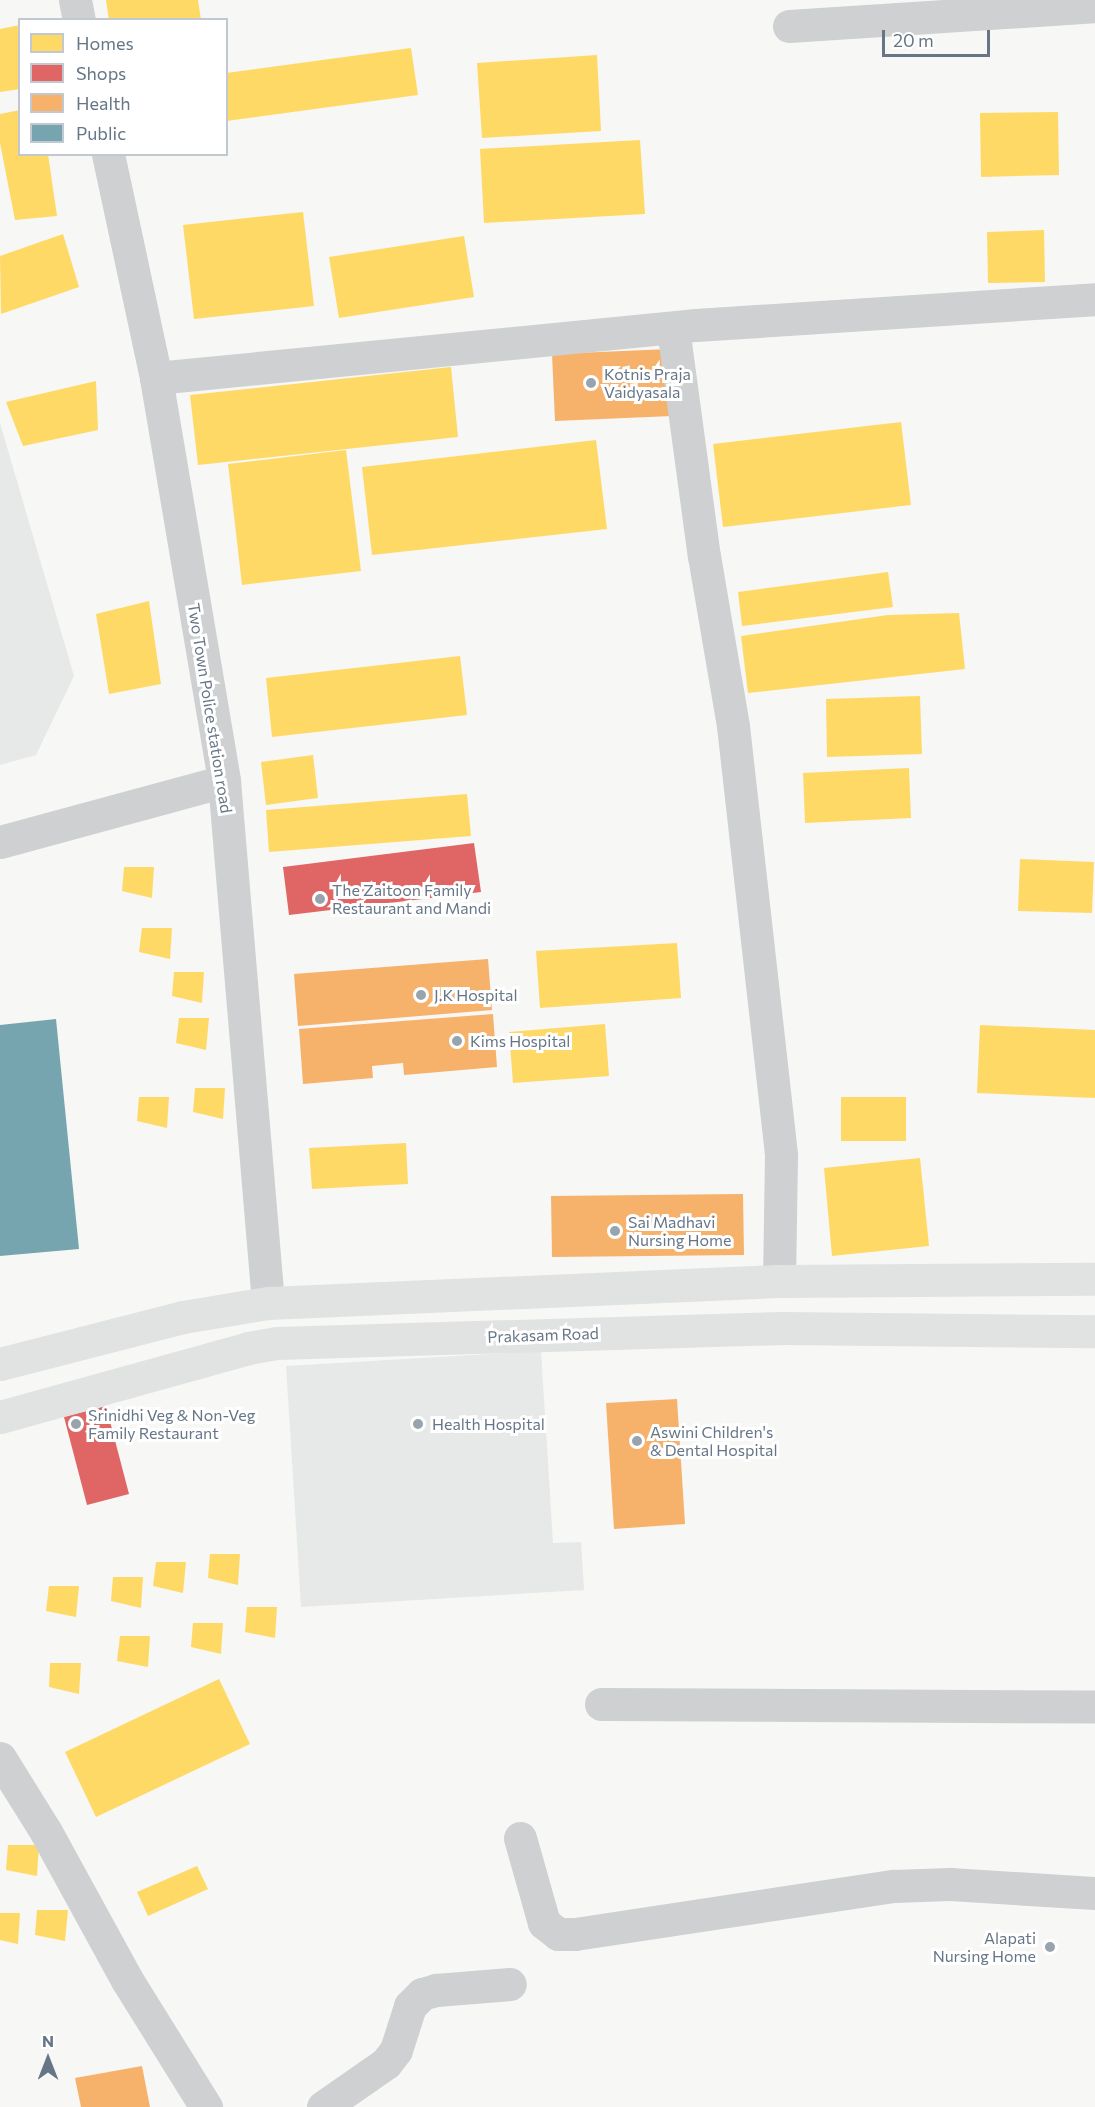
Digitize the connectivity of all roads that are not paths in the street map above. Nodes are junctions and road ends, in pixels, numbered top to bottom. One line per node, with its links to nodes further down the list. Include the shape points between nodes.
1 (75, 0): 3 (street)
2 (1095, 6): 4 (street)
3 (79, 18)
4 (789, 26)
5 (108, 156): 8 (street, Two Town Police station road)
6 (1095, 299): 7 (street)
7 (673, 328): 8 (street); 12 (street, via 704,556 733,726 776,1107 781,1155)
8 (156, 378): 9 (street, Two Town Police station road)
9 (224, 781): 10 (street); 13 (street, Two Town Police station road)
10 (0, 842)
11 (1095, 1279): 12 (main road)
12 (779, 1281): 13 (main road)
13 (268, 1303): 15 (main road, via 183,1317)
14 (1095, 1331): 16 (main road, Prakasam Road, via 783,1328 277,1343)
15 (0, 1364)
16 (0, 1417)
17 (601, 1704): 18 (street)
18 (1095, 1707)
19 (4, 1771): 23 (street, via 46,1832 127,1980)
20 (520, 1838): 21 (street, via 544,1923 558,1934 892,1886 950,1884)
21 (1095, 1893)
22 (510, 1984): 24 (street, via 422,1994 410,2006 396,2050 386,2063)
23 (206, 2107)
24 (323, 2107)

